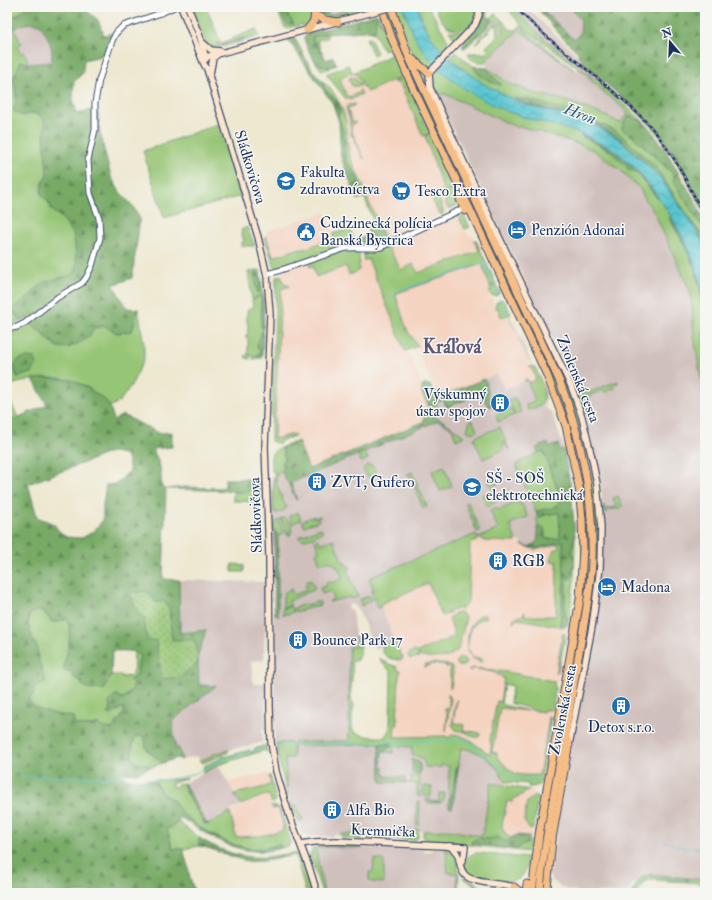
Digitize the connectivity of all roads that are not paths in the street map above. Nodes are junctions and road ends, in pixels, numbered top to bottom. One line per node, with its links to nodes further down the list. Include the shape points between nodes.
1 (174, 7): 22 (street, via 123,26 112,41 98,87 95,130 88,160 90,193 98,218 100,238 89,272 82,283 58,297 25,323)
2 (181, 7): 16 (main road, Sládkovičova)
3 (188, 7): 12 (main road, Sládkovičova)
4 (381, 7): 19 (highway, via 400,58)
5 (390, 7): 9 (main road, bridge); 15 (highway)
6 (478, 7): 17 (main road, via 479,15 475,25)
7 (315, 8): 8 (highway)
8 (317, 17): 9 (highway); 10 (highway); 11 (highway)
9 (338, 22): 10 (main road)
10 (320, 27): 11 (main road)
11 (307, 30): 13 (main road)
12 (200, 37): 13 (main road, via 204,45 211,50); 16 (main road, Sládkovičova)
13 (228, 50): 14 (main road)
14 (220, 53): 16 (main road); 18 (main road, via 213,58)
15 (408, 55): 17 (highway, via 423,70); 23 (highway, via 555,369 578,438 589,498 592,562)
16 (204, 57): 18 (main road, Sládkovičova)
17 (431, 70): 24 (main road, Zvolenská cesta, via 432,94 574,393 592,458 600,510 601,561 592,626)
18 (209, 77): 21 (main road, Sládkovičova)
19 (457, 181): 20 (highway); 33 (highway, via 558,401 570,442 581,503 583,549 580,599 539,835)
20 (463, 210): 21 (street, via 379,248 343,249)
21 (267, 274): 25 (main road, Sládkovičova, via 270,314 265,447 269,557 270,727 276,771)
22 (7, 329)
23 (565, 734): 24 (highway); 34 (highway)
24 (569, 745): 35 (main road, Zvolenská cesta, via 553,836)
25 (301, 844): 26 (main road, Kremnička, via 336,842); 30 (main road)
26 (448, 845): 27 (main road, via 456,851); 27 (main road, Kremnička, via 465,847)
27 (461, 863): 29 (main road, via 462,872 468,878)
28 (527, 884): 32 (highway)
29 (514, 887): 31 (highway)
30 (317, 893)
31 (521, 893)
32 (526, 893)
33 (532, 893)
34 (540, 893)
35 (547, 893)

